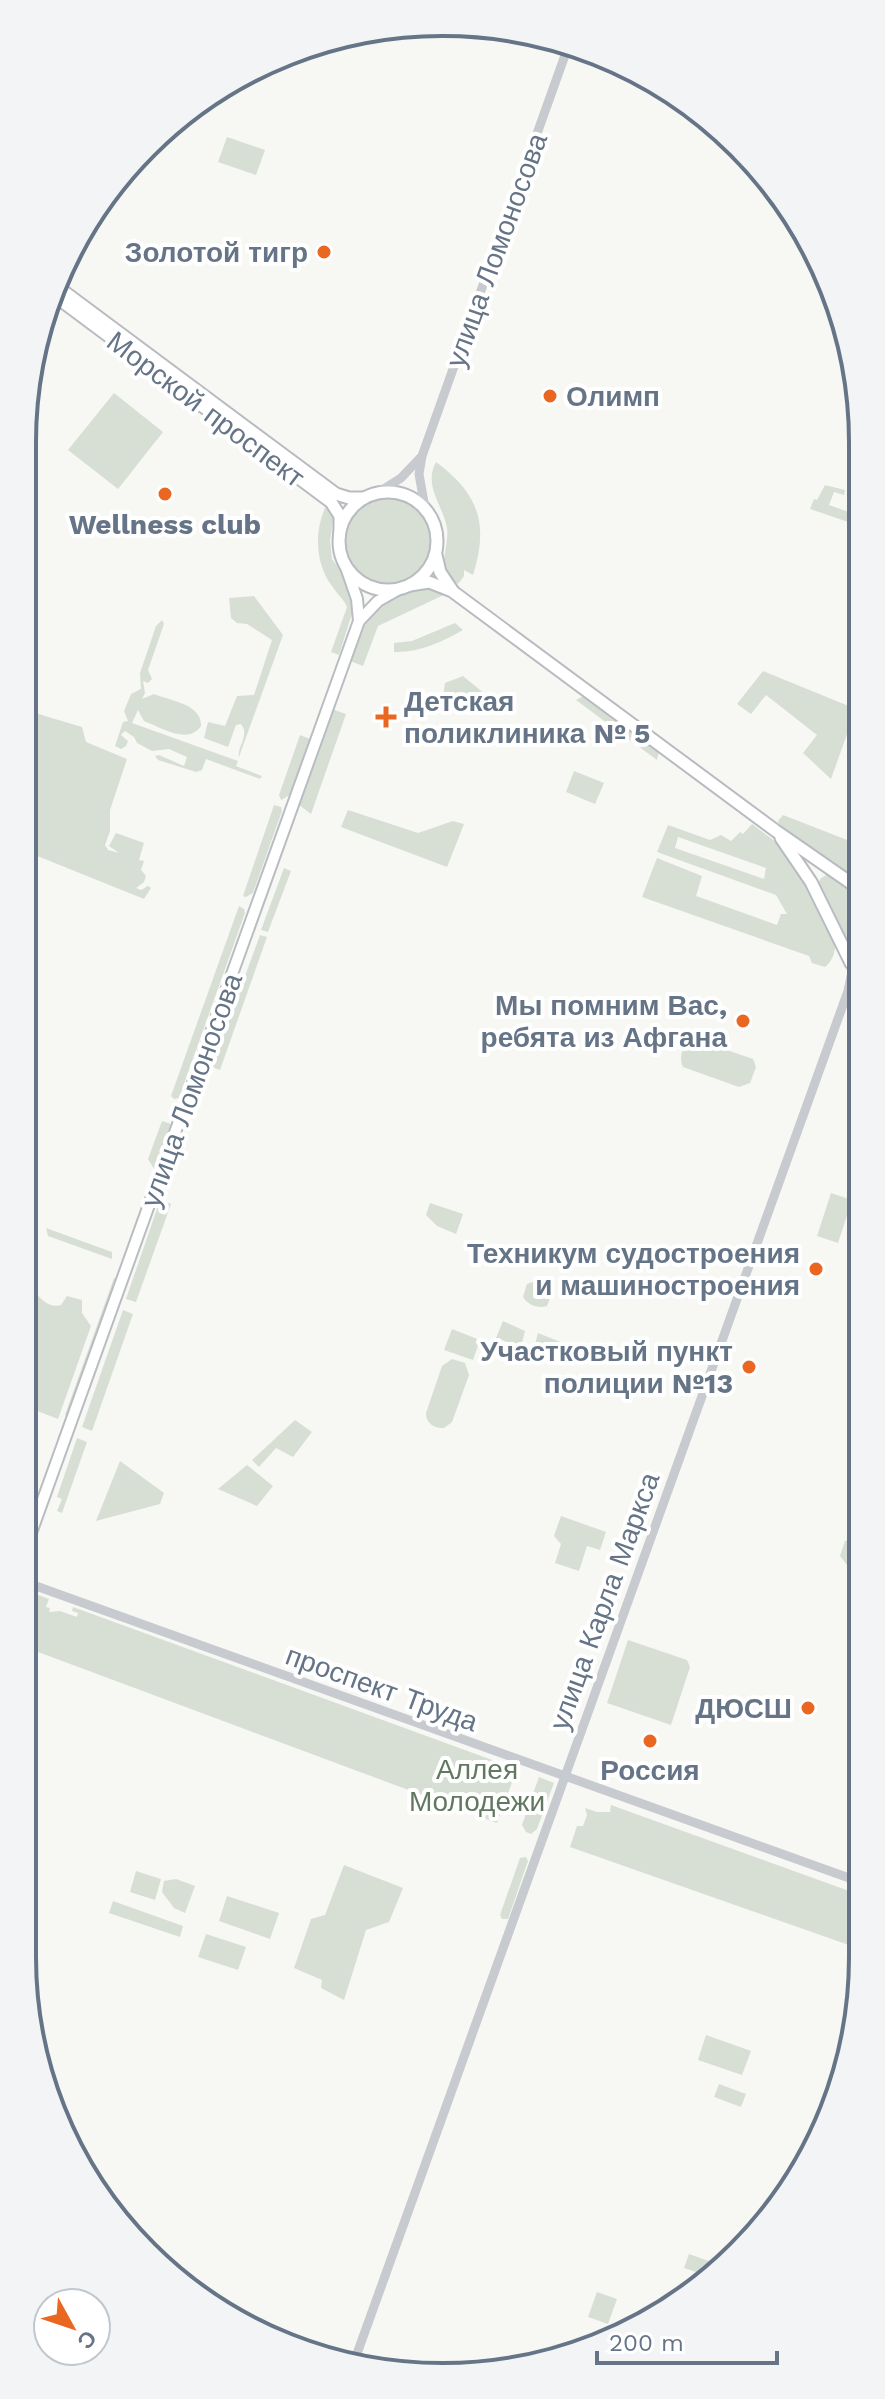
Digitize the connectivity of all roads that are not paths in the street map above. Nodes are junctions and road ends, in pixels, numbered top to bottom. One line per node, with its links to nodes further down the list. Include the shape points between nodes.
1 (565, 55): 5 (street, улица Ломоносова)
2 (65, 294): 4 (main road, Морской проспект)
3 (62, 300): 4 (main road, Морской проспект)
4 (80, 309): 6 (main road, Морской проспект)
5 (422, 456): 7 (street); 9 (street, via 419,474)
6 (301, 474): 8 (main road, Морской проспект, via 336,494); 10 (main road, Морской проспект, via 336,508)
7 (379, 492): 8 (main road); 9 (main road, via 406,494)
8 (363, 498): 10 (main road)
9 (425, 508): 11 (main road, via 436,530)
10 (340, 531): 12 (main road)
11 (436, 553): 13 (main road, via 426,572); 14 (main road)
12 (346, 567): 13 (main road, via 371,587); 15 (main road)
13 (406, 586): 14 (main road, via 429,582); 15 (main road, via 378,601)
14 (452, 591): 16 (main road)
15 (359, 621): 23 (main road, улица Ломоносова)
16 (776, 831): 17 (main road); 19 (main road)
17 (835, 872): 18 (main road); 19 (main road, via 821,876)
18 (849, 882)
19 (814, 887): 20 (main road)
20 (849, 959)
21 (849, 986): 22 (street)
22 (848, 991): 25 (street, улица Карла Маркса)
23 (36, 1519)
24 (36, 1586): 25 (street, проспект Труда)
25 (565, 1777): 26 (street, проспект Труда); 27 (street, улица Карла Маркса)
26 (849, 1878)
27 (357, 2354)

